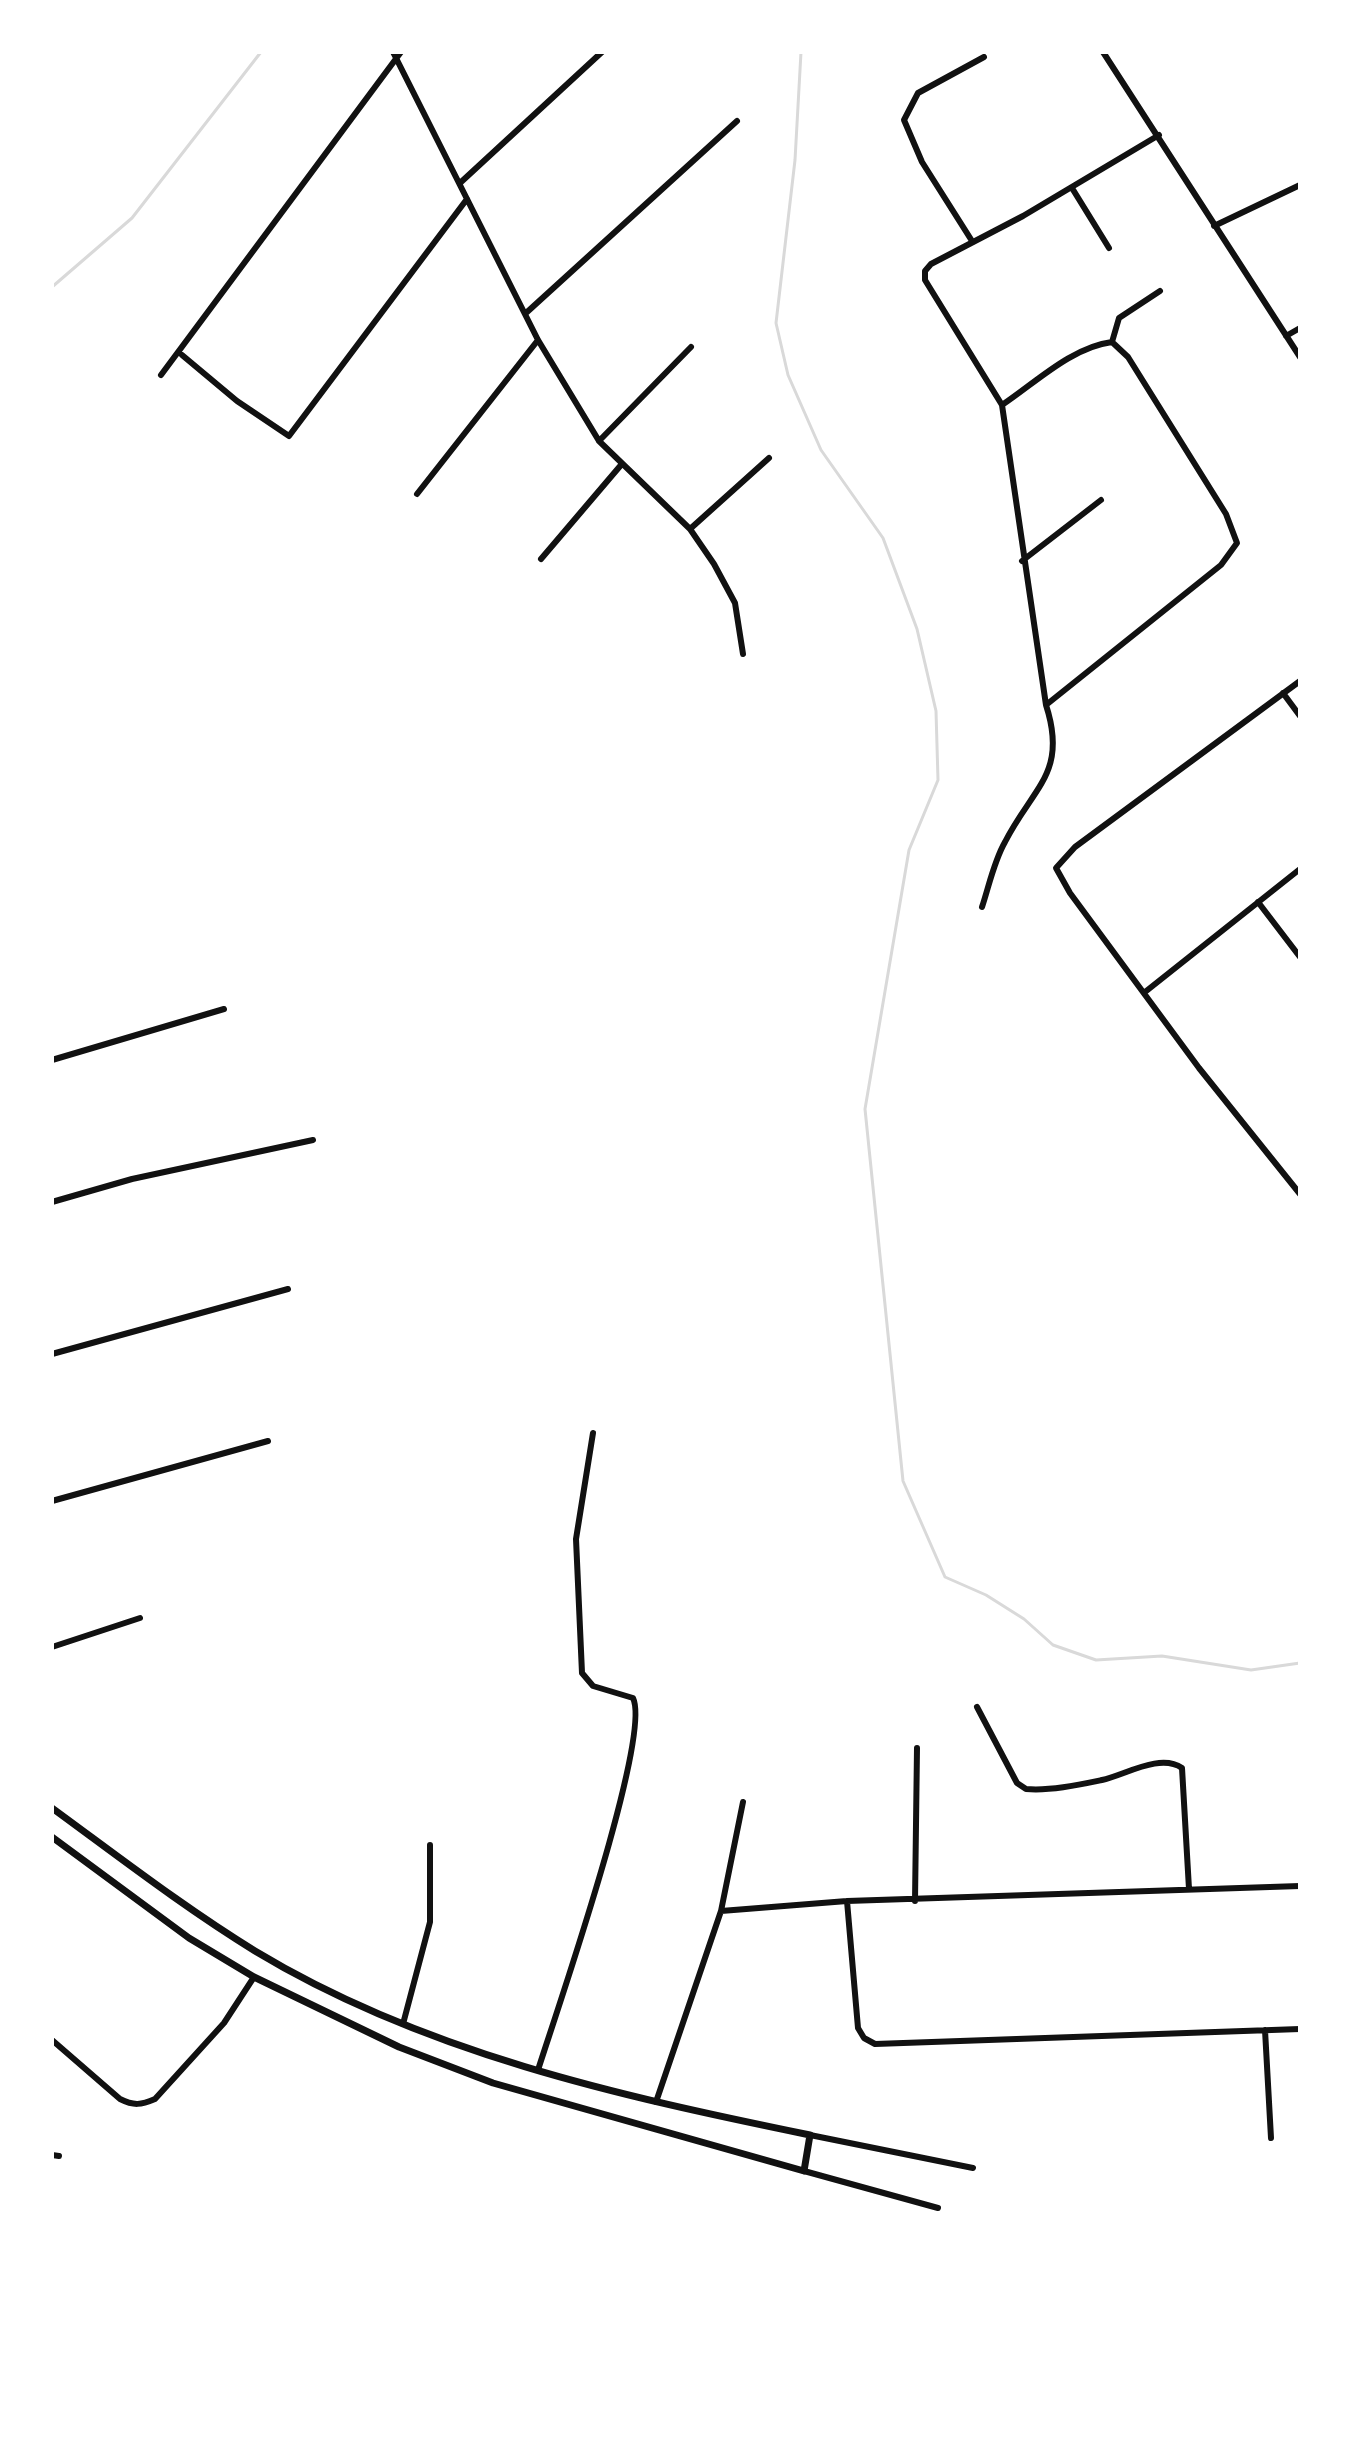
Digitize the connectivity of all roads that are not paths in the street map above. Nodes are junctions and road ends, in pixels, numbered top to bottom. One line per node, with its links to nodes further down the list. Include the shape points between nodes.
1 (602, 52): 7 (street)
2 (1103, 52): 6 (street)
3 (397, 54): 7 (street); 23 (street)
4 (984, 57): 12 (street, via 918,93 904,120 922,162)
5 (737, 121): 15 (street)
6 (1159, 135): 9 (street); 11 (street)
7 (460, 183): 10 (street)
8 (1300, 185): 11 (street)
9 (1072, 188): 12 (street); 13 (street)
10 (467, 199): 15 (street); 21 (street, via 289,436)
11 (1214, 226): 17 (street)
12 (972, 241): 24 (street, via 931,264 925,280)
13 (1109, 248)
14 (1160, 291): 19 (street, via 1119,318)
15 (526, 313): 18 (street)
16 (1300, 328): 17 (street)
17 (1286, 336): 22 (street)
18 (538, 340): 25 (street); 28 (street)
19 (1112, 342): 24 (street, via 1078,353); 36 (street, via 1153,396 1226,514 1237,543 1221,565)
20 (691, 347): 25 (street)
21 (182, 355)
22 (1300, 357)
23 (161, 375)
24 (1002, 405): 32 (street)
25 (599, 441): 27 (street)
26 (769, 458): 30 (street)
27 (621, 465): 30 (street); 31 (street)
28 (417, 494)
29 (1101, 500): 32 (street)
30 (690, 529): 33 (street, via 735,603)
31 (541, 559)
32 (1022, 561): 36 (street)
33 (743, 654)
34 (1300, 681): 35 (street)
35 (1283, 693): 37 (street); 42 (street, via 1056,868)
36 (1046, 705): 40 (street, via 1053,727 1051,767 1004,842)
37 (1300, 716)
38 (1300, 869): 39 (street)
39 (1258, 902): 41 (street); 42 (street)
40 (982, 907)
41 (1300, 957)
42 (1145, 992): 46 (street)
43 (224, 1009): 44 (street)
44 (52, 1060)
45 (313, 1140): 47 (street)
46 (1300, 1194)
47 (52, 1202)
48 (288, 1289): 49 (street)
49 (52, 1354)
50 (593, 1433): 71 (street, via 576,1539 582,1673 593,1686 633,1698 637,1716 629,1775)
51 (268, 1441): 52 (street)
52 (52, 1501)
53 (140, 1618): 54 (street)
54 (52, 1647)
55 (977, 1707): 62 (street, via 1017,1783 1026,1789 1104,1780 1167,1763 1182,1768)
56 (917, 1748): 64 (street)
57 (743, 1802): 65 (street)
58 (52, 1808): 67 (street, via 257,1952)
59 (52, 1837): 66 (street, via 189,1938)
60 (430, 1845): 67 (street, via 430,1922)
61 (1300, 1886): 62 (street)
62 (1189, 1889): 64 (street)
63 (847, 1901): 64 (street); 65 (street); 69 (street, via 858,2028 875,2044)
64 (915, 1901)
65 (721, 1911): 72 (street)
66 (254, 1977): 70 (street, via 224,2023 155,2099 143,2104 120,2099); 76 (street, via 399,2047 493,2083)
67 (403, 2024): 71 (street)
68 (1300, 2029): 69 (street)
69 (1265, 2030): 74 (street)
70 (52, 2040)
71 (538, 2070): 72 (street)
72 (656, 2102): 73 (street)
73 (810, 2135): 75 (street); 76 (street)
74 (1271, 2138)
75 (973, 2168)
76 (804, 2171): 77 (street)
77 (938, 2208)

